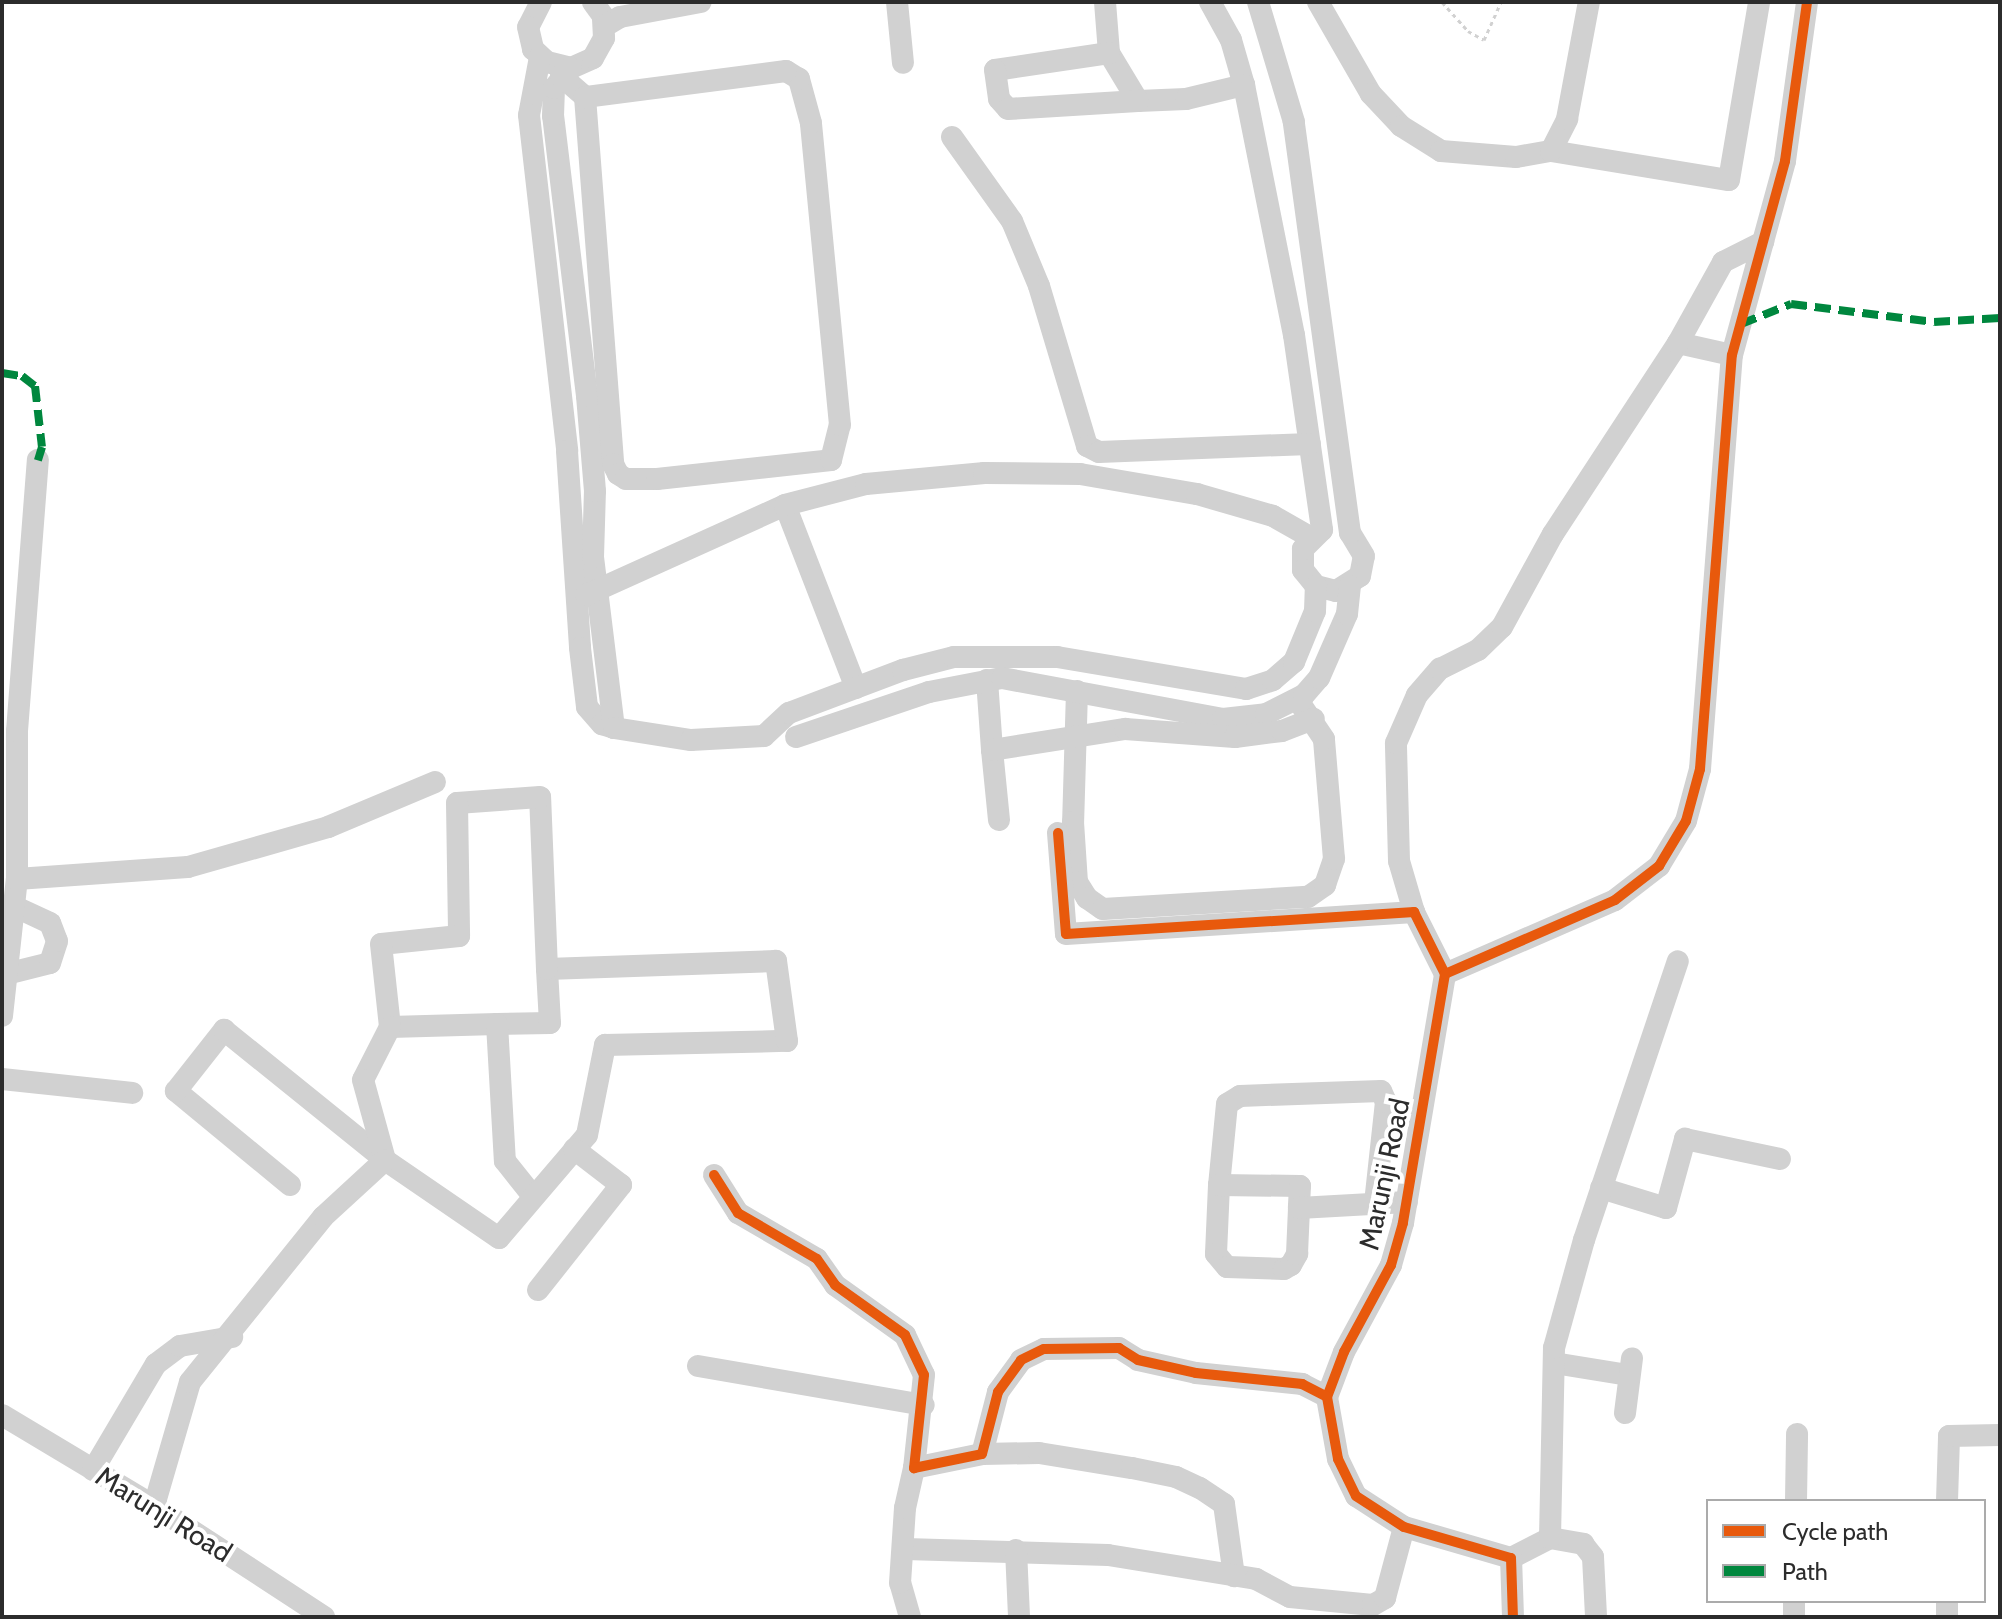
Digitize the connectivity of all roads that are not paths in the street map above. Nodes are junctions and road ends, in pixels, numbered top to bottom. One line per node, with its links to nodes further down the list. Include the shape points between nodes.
1 (541, 2): 15 (street, via 528,27)
2 (593, 2): 13 (street)
3 (701, 2): 12 (street)
4 (897, 2): 16 (street)
5 (1105, 2): 14 (street)
6 (1258, 2): 31 (street, via 1294,122 1350,533 1364,556 1363,570)
7 (1318, 2): 22 (street, via 1371,94 1401,126 1441,151 1516,157)
8 (1589, 2): 22 (street, via 1567,119)
9 (1759, 2): 22 (street, via 1729,180)
10 (1807, 2): 23 (street, via 1785,161)
11 (1214, 3): 18 (street)
12 (669, 5): 13 (street)
13 (616, 15): 17 (street, via 593,58)
14 (1109, 53): 20 (street); 20 (street, via 995,70 999,99 1008,109)
15 (540, 57): 17 (street); 32 (street, via 529,115)
16 (903, 63)
17 (566, 72): 19 (street); 32 (street, via 554,88 553,116 587,396)
18 (1244, 85): 20 (street, via 1186,99); 26 (street)
19 (585, 97): 19 (street, via 613,464 618,474 657,479 831,460 840,425 811,123 799,79 786,71)
20 (1138, 101)
21 (952, 137): 26 (street, via 1012,221 1039,286 1087,446 1099,452)
22 (1551, 151)
23 (1763, 242): 24 (street, via 1723,262); 25 (street)
24 (1678, 343): 25 (street); 46 (street, via 1553,534 1502,627 1478,650 1440,669 1417,695 1396,743 1395,773 1399,861)
25 (1732, 355): 50 (street, via 1700,769 1686,821 1659,866 1615,900)
26 (1310, 444): 29 (street)
27 (38, 460): 44 (street, via 17,731)
28 (785, 505): 29 (street, via 866,484 984,473 1080,474 1197,494); 32 (street); 34 (street)
29 (1316, 534): 30 (street, via 1301,563)
30 (1316, 586): 31 (street, via 1336,591); 34 (street, via 1315,611 1294,662 1273,680 1246,689 1030,654 954,657)
31 (1350, 586): 36 (street, via 1347,614 1319,678)
32 (586, 594): 34 (street, via 614,728 691,740 764,736 789,713)
33 (987, 680): 35 (street, via 1033,680); 39 (street, via 929,692); 40 (street)
34 (856, 688)
35 (1077, 691): 36 (street, via 1223,719 1266,714); 38 (street)
36 (1297, 699): 37 (street)
37 (1314, 719): 38 (street, via 1282,731 1235,737 1125,729); 38 (street, via 1324,739 1334,859 1325,885 1308,897 1103,909 1087,898 1077,882 1073,822)
38 (1079, 734): 40 (street)
39 (796, 737)
40 (992, 750): 42 (street)
41 (435, 782): 44 (street, via 328,827 188,867)
42 (999, 820)
43 (1058, 833): 46 (street, via 1066,934)
44 (17, 879): 45 (street)
45 (14, 906): 49 (street); 49 (street, via 50,923 57,941 50,963)
46 (1414, 912): 50 (street)
47 (1678, 961): 62 (street)
48 (547, 969): 52 (street, via 550,1023); 53 (street, via 540,797 457,803 459,936 381,944); 56 (street, via 776,961 787,1041 605,1045 587,1135)
49 (6, 974): 51 (street)
50 (1445, 974): 64 (street, Marunji Road)
51 (2, 1016)
52 (497, 1024): 53 (street); 63 (street, via 505,1161)
53 (390, 1027): 58 (street, via 363,1080)
54 (2, 1079): 55 (street)
55 (132, 1093)
56 (574, 1149): 63 (street); 67 (street, via 621,1185)
57 (1780, 1159): 62 (street, via 1685,1139 1666,1208)
58 (385, 1160): 60 (street, via 224,1030 176,1091); 63 (street, via 499,1238); 68 (street, via 323,1217)
59 (714, 1175): 72 (street, via 738,1213 817,1259 835,1285 905,1335 924,1375)
60 (290, 1185)
61 (1219, 1185): 65 (street, via 1231,1098 1381,1091 1386,1102); 66 (street, via 1300,1186); 66 (street, via 1216,1254 1227,1267 1291,1265 1297,1254)
62 (1601, 1188): 69 (street)
63 (532, 1195)
64 (1407, 1202): 65 (street); 71 (street, Marunji Road, via 1391,1265 1344,1352)
65 (1375, 1203): 66 (street)
66 (1299, 1208)
67 (538, 1290)
68 (232, 1337): 79 (street, via 180,1346 156,1364); 82 (street, via 190,1382)
69 (1554, 1363): 73 (street, via 1630,1367); 84 (street)
70 (698, 1366): 72 (street)
71 (1327, 1397): 77 (street, via 1302,1384 1196,1373 1138,1360 1119,1348 1044,1349 1021,1360 998,1392); 83 (street, via 1338,1459 1356,1496)
72 (924, 1405): 78 (street)
73 (1625, 1413)
74 (2, 1415): 79 (street, Marunji Road)
75 (1797, 1434): 80 (street)
76 (2000, 1435): 81 (street, via 1949,1436)
77 (982, 1454): 78 (street); 88 (street, via 1039,1453 1176,1477 1200,1488 1224,1504)
78 (914, 1468): 85 (street, via 905,1508)
79 (93, 1470): 82 (street, Marunji Road)
80 (1796, 1499)
81 (1947, 1499)
82 (154, 1506): 91 (street, Marunji Road)
83 (1404, 1527): 87 (street); 90 (street, via 1385,1598)
84 (1550, 1538): 87 (street); 95 (street, via 1583,1544 1593,1557)
85 (905, 1549): 86 (street); 92 (street, via 900,1583)
86 (1016, 1550): 88 (street, via 1108,1555); 93 (street)
87 (1511, 1558): 94 (street)
88 (1234, 1576): 89 (street, via 1256,1579)
89 (1292, 1607): 90 (street)
90 (1372, 1611)
91 (324, 1617)
92 (910, 1617)
93 (1019, 1617)
94 (1513, 1617)
95 (1596, 1617)

